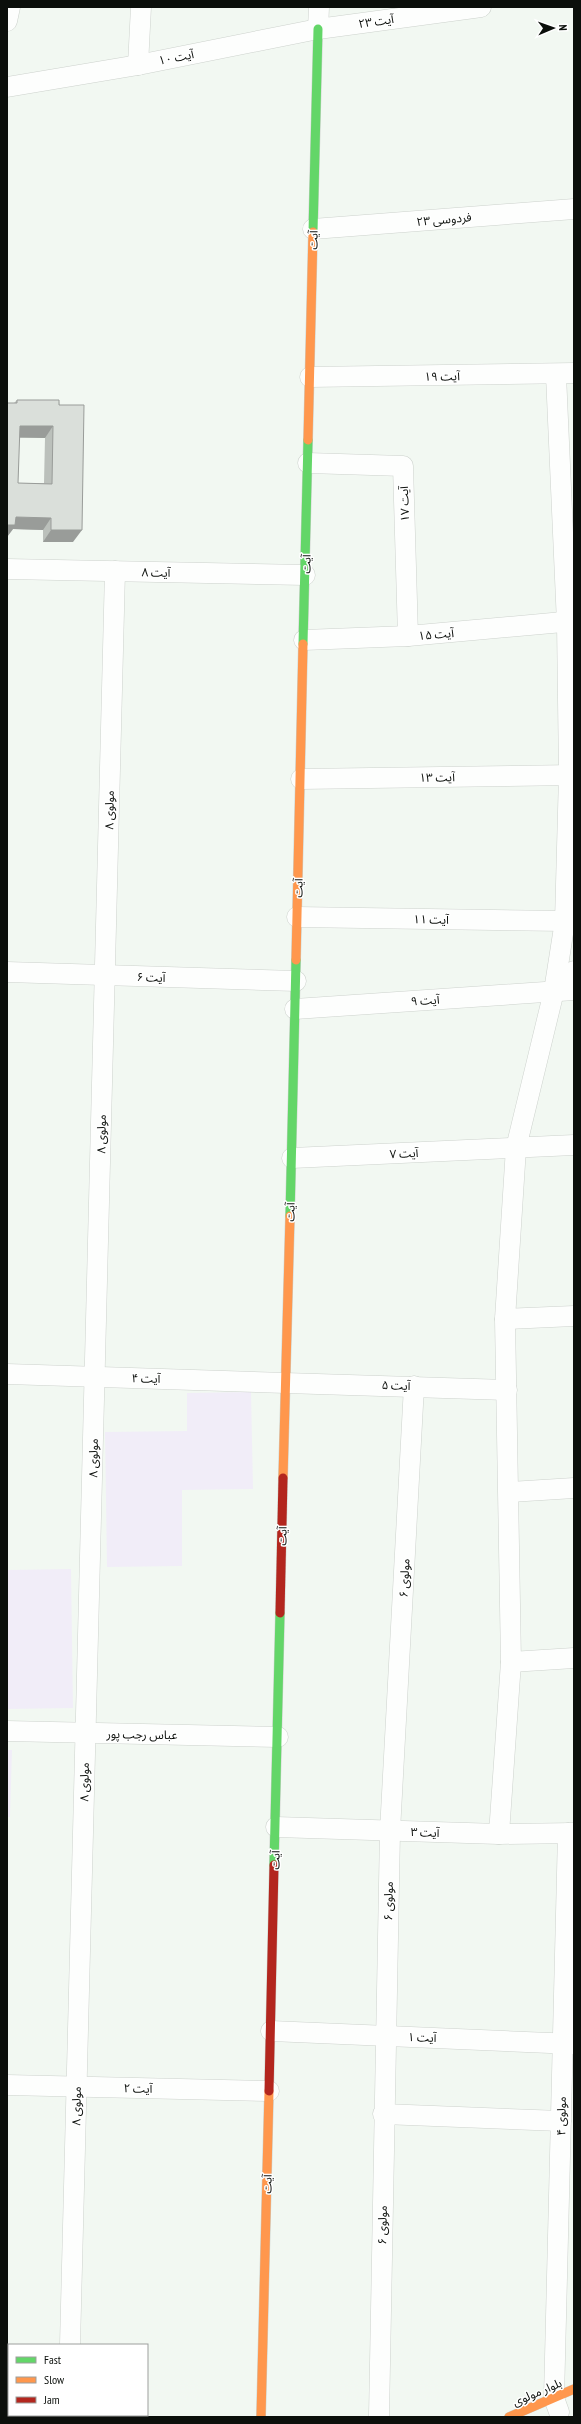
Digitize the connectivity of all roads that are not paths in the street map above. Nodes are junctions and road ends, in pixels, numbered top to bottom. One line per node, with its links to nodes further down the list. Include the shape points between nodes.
1 (10, 7): 5 (street)
2 (141, 7): 7 (street)
3 (319, 7): 6 (street, آیت)
4 (481, 7): 6 (street, آیت ۲۳)
5 (7, 21)
6 (318, 29): 7 (street, آیت ۱۰); 10 (street, آیت)
7 (138, 64): 8 (street, آیت ۱۰)
8 (7, 87)
9 (574, 209): 10 (street, فردوسی ۲۳)
10 (314, 229): 12 (street, آیت)
11 (565, 374): 12 (street, آیت ۱۹); 13 (street)
12 (310, 377): 14 (street, آیت)
13 (566, 455): 18 (street)
14 (308, 463): 17 (street, آیت); 19 (street, آیت ۱۷, via 403,466)
15 (7, 569): 16 (street, آیت ۸)
16 (115, 571): 17 (street, آیت ۸); 27 (street, مولوی ۸)
17 (306, 575): 20 (street, آیت)
18 (571, 622): 19 (street, آیت ۱۵); 21 (street)
19 (408, 636): 20 (street, آیت ۱۵)
20 (304, 640): 22 (street, آیت)
21 (572, 775): 22 (street, آیت ۱۳); 24 (street)
22 (301, 779): 23 (street, آیت)
23 (297, 917): 24 (street, آیت ۱۱); 28 (street, آیت)
24 (565, 921): 30 (street)
25 (574, 971): 30 (street)
26 (7, 972): 27 (street, آیت ۶)
27 (105, 975): 28 (street, آیت ۶); 38 (street, مولوی ۸)
28 (296, 981): 31 (street, آیت)
29 (574, 990): 30 (street, آیت ۹)
30 (554, 991): 31 (street, آیت ۹); 33 (street)
31 (295, 1008): 34 (street, آیت)
32 (574, 1145): 33 (street, آیت ۷)
33 (516, 1148): 34 (street, آیت ۷); 36 (street)
34 (292, 1158): 39 (street, آیت)
35 (574, 1316): 36 (street)
36 (506, 1319): 41 (street)
37 (7, 1374): 38 (street, آیت ۴)
38 (95, 1376): 39 (street, آیت ۴); 47 (street, مولوی ۸)
39 (286, 1381): 40 (street, آیت ۵); 48 (street, آیت)
40 (414, 1386): 41 (street, آیت ۵); 50 (street, مولوی ۶)
41 (507, 1390): 43 (street)
42 (574, 1488): 43 (street)
43 (510, 1492): 45 (street)
44 (574, 1658): 45 (street)
45 (511, 1662): 52 (street)
46 (7, 1731): 47 (street, عباس رجب پور)
47 (86, 1733): 48 (street, عباس رجب پور); 57 (street, مولوی ۸)
48 (278, 1737): 49 (street, آیت)
49 (276, 1827): 50 (street, آیت ۳); 53 (street, آیت)
50 (390, 1831): 52 (street, آیت ۳); 54 (street, مولوی ۶)
51 (571, 1833): 52 (street, آیت ۳); 55 (street, مولوی ۴)
52 (499, 1834)
53 (271, 2031): 54 (street, آیت ۱); 58 (street, آیت)
54 (385, 2036): 55 (street, آیت ۱); 59 (street, مولوی ۶)
55 (568, 2044): 60 (street, مولوی ۴)
56 (7, 2085): 57 (street, آیت ۲)
57 (77, 2086): 58 (street, آیت ۲); 61 (street, مولوی ۸)
58 (269, 2091): 64 (street, آیت)
59 (383, 2114): 60 (street); 65 (street, مولوی ۶)
60 (561, 2121): 63 (street, مولوی ۴)
61 (70, 2344)
62 (574, 2390): 63 (street, بلوار مولوی)
63 (557, 2409): 66 (street, بلوار مولوی)
64 (262, 2417)
65 (379, 2417)
66 (509, 2417)

